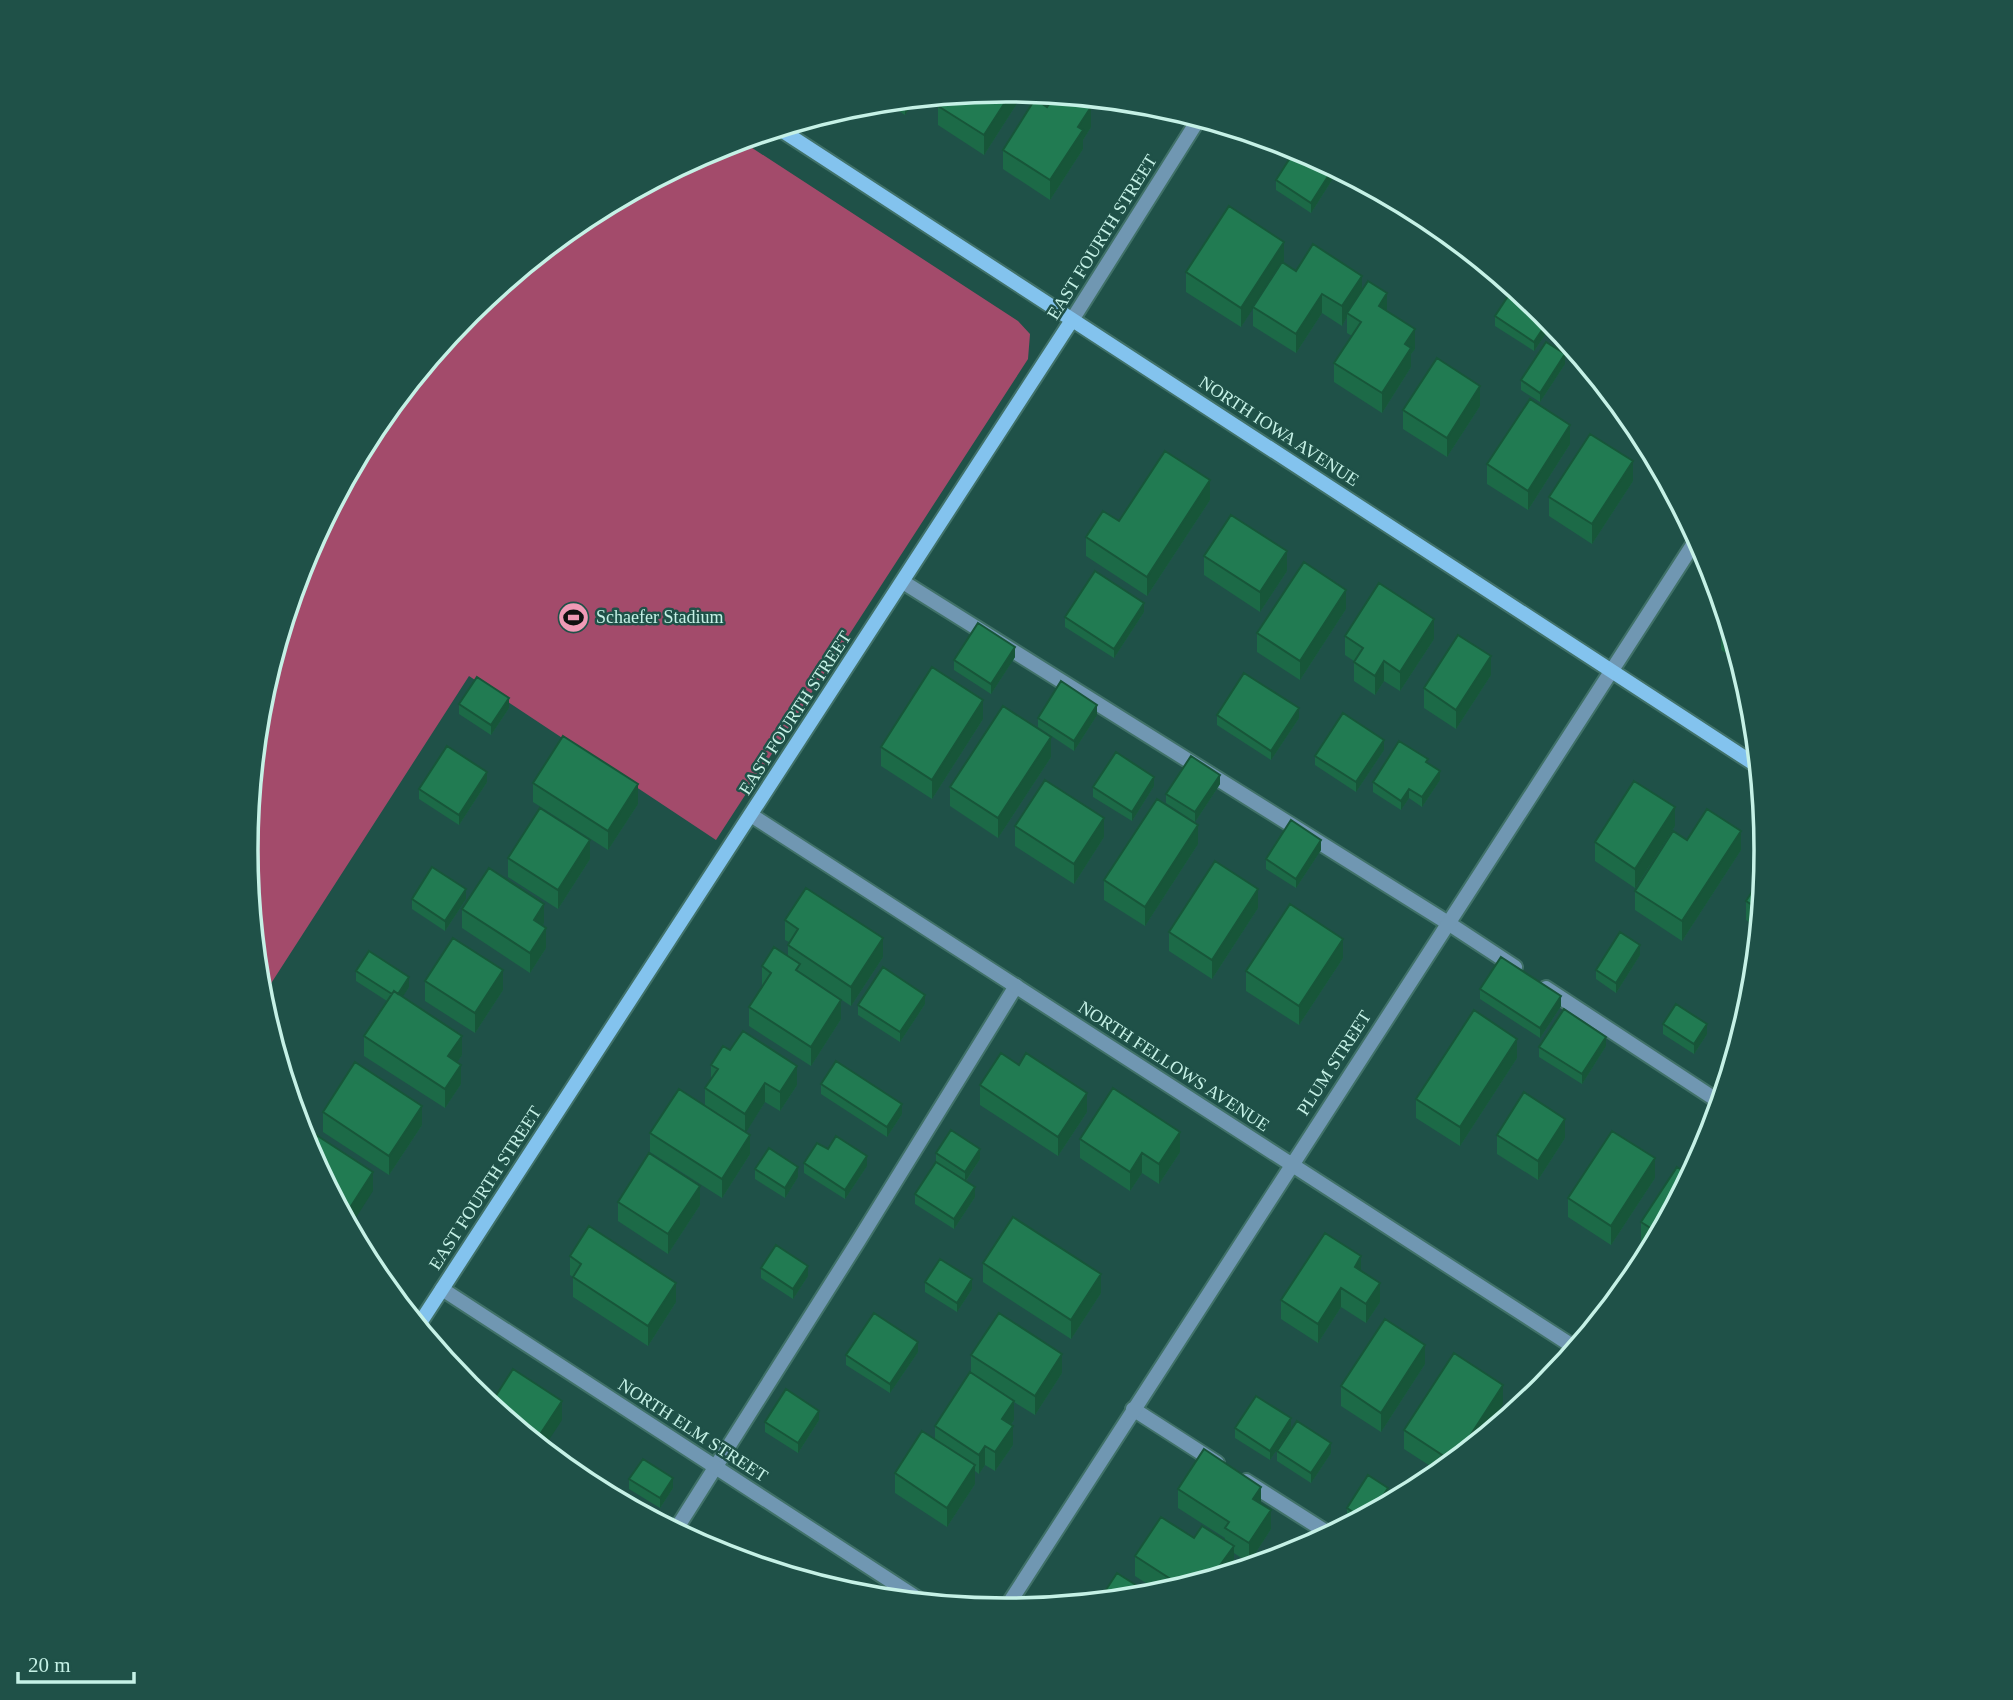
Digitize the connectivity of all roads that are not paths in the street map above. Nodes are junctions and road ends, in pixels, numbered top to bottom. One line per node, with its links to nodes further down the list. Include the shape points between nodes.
1 (1195, 126): 3 (street, EAST FOURTH STREET)
2 (788, 134): 3 (main road, NORTH IOWA AVENUE)
3 (1073, 320): 5 (main road, EAST FOURTH STREET); 6 (main road, NORTH IOWA AVENUE)
4 (1691, 548): 6 (street, PLUM STREET)
5 (902, 582): 8 (main road, EAST FOURTH STREET); 9 (street)
6 (1612, 671): 7 (main road, NORTH IOWA AVENUE); 9 (street, PLUM STREET)
7 (1750, 761)
8 (751, 815): 10 (street, NORTH FELLOWS AVENUE); 13 (main road, EAST FOURTH STREET)
9 (1448, 923): 11 (street); 12 (street, PLUM STREET)
10 (1016, 986): 12 (street, NORTH FELLOWS AVENUE); 17 (street)
11 (1713, 1097)
12 (1292, 1164): 15 (street, NORTH FELLOWS AVENUE); 16 (street, PLUM STREET)
13 (442, 1290): 14 (main road, EAST FOURTH STREET); 17 (street, NORTH ELM STREET)
14 (423, 1318)
15 (1569, 1344)
16 (1133, 1409): 19 (street); 21 (street, PLUM STREET)
17 (717, 1468): 18 (street); 20 (street, NORTH ELM STREET)
18 (680, 1523)
19 (1321, 1529)
20 (907, 1592)
21 (1012, 1598)

